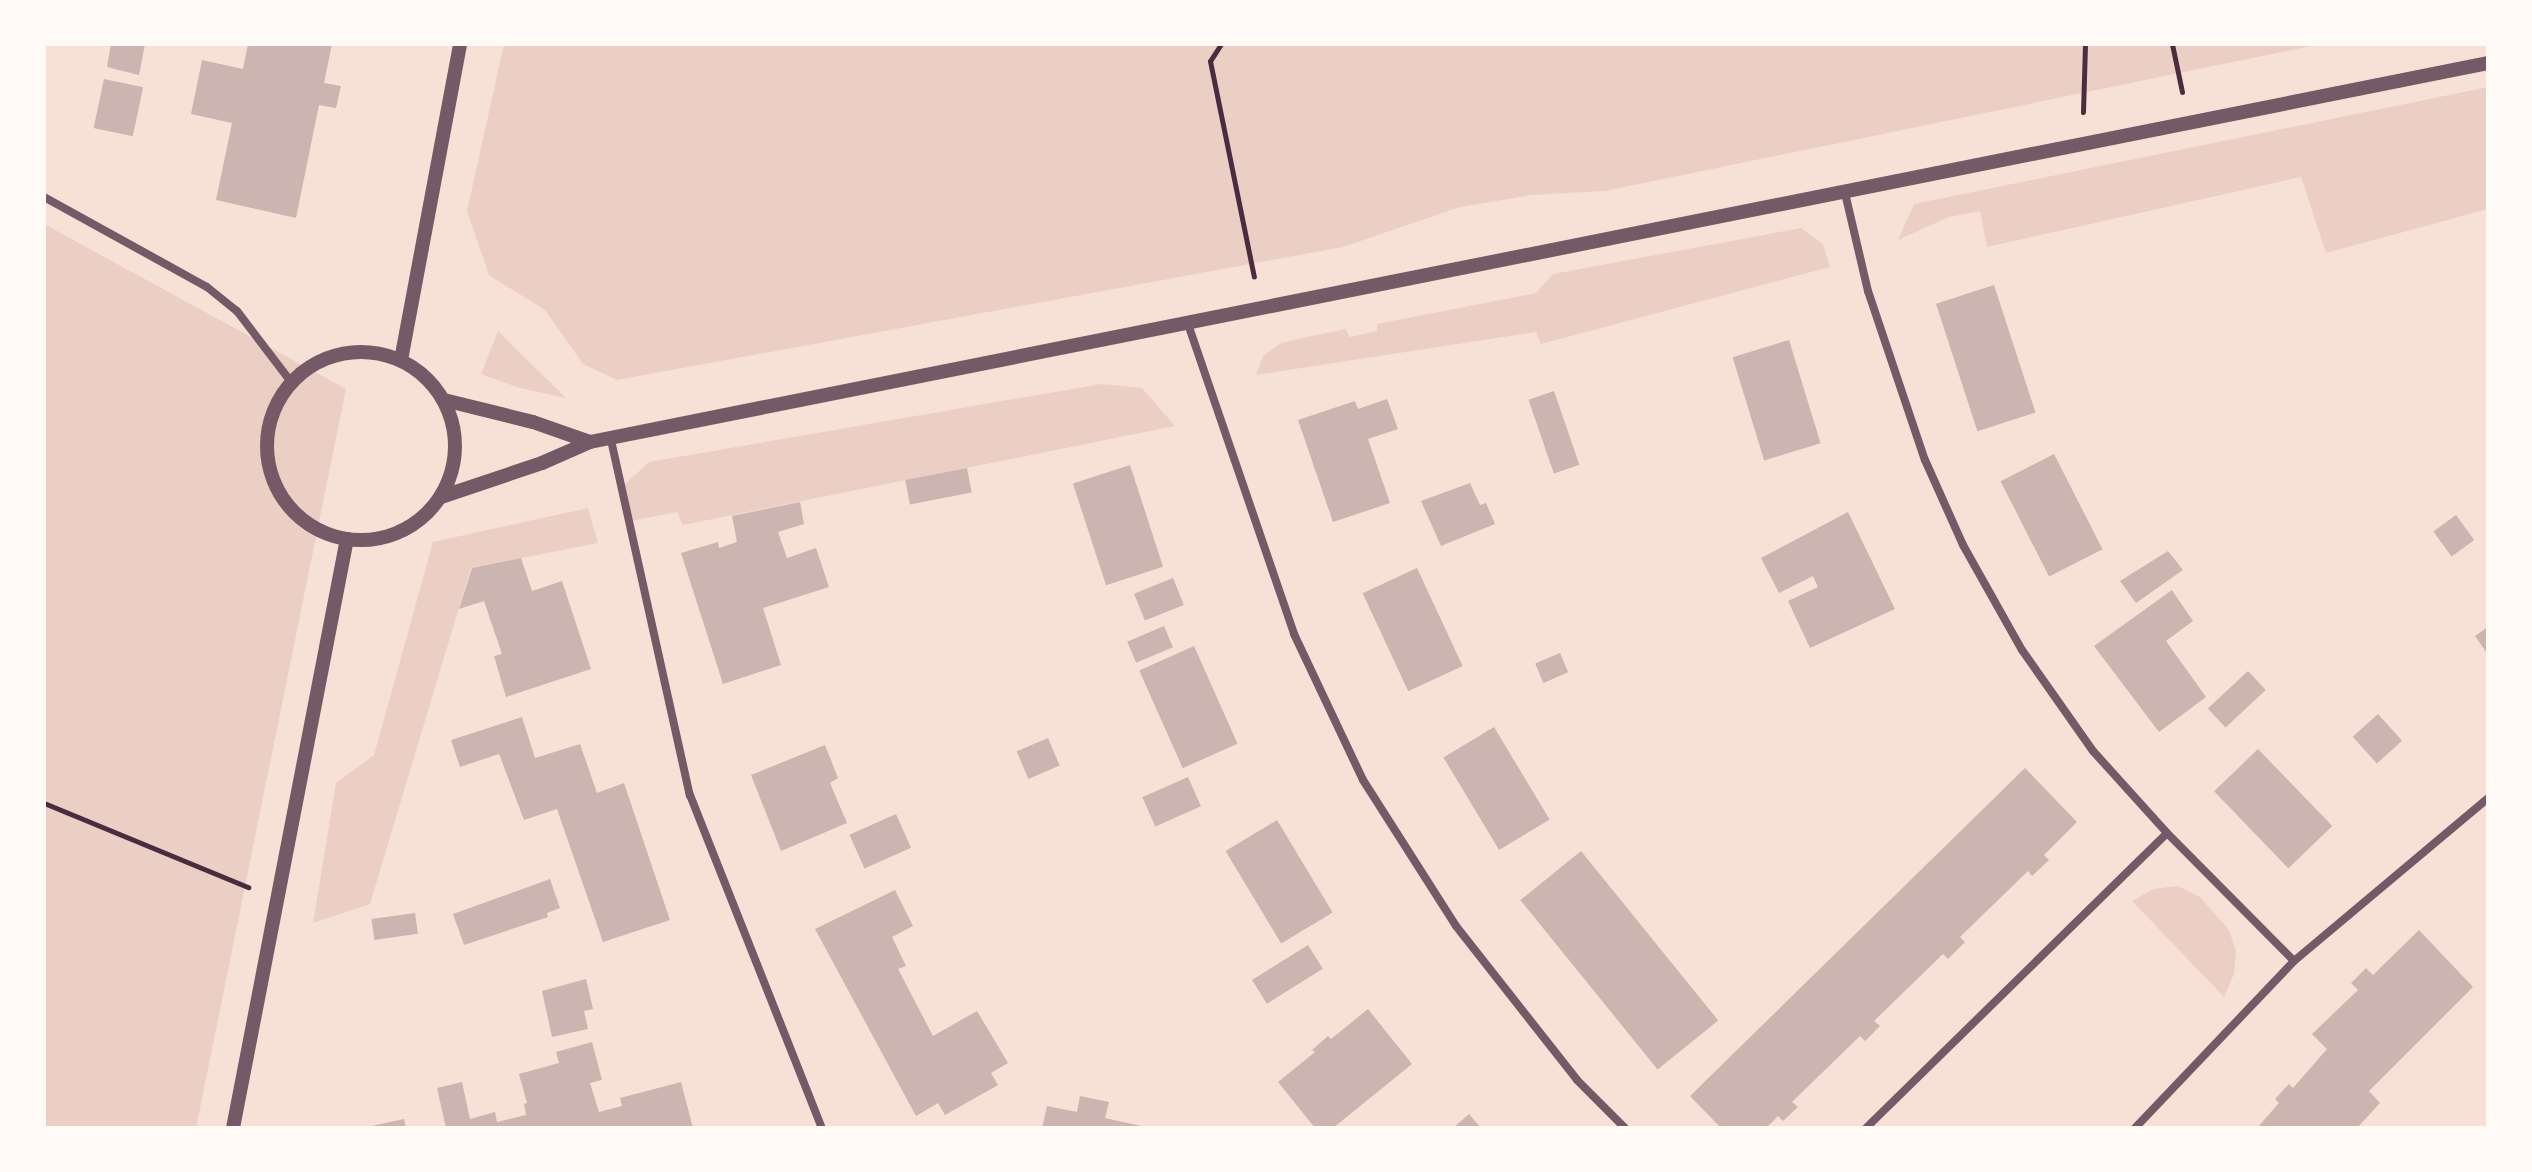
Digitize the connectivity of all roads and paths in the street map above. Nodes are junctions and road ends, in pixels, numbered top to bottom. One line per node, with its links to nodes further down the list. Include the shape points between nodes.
1 (460, 44): 12 (street)
2 (1221, 44): 10 (path, via 1210,61)
3 (2085, 44): 7 (path)
4 (2172, 44): 6 (path)
5 (2488, 63): 6 (street)
6 (2190, 124): 7 (street)
7 (2082, 145): 8 (street)
8 (1845, 193): 10 (street); 21 (street, via 1888,356 1963,545 2022,650 2093,751)
9 (44, 197): 13 (street, via 207,287 237,311)
10 (1261, 310): 11 (street)
11 (1188, 324): 15 (street); 26 (street, via 1294,634 1363,780 1456,926 1577,1080)
12 (401, 360): 13 (street, via 372,352 343,353 315,363); 14 (street)
13 (291, 382): 18 (street, via 269,427 272,477 302,518)
14 (444, 400): 16 (street); 17 (street, via 455,449)
15 (611, 440): 16 (street); 25 (street, via 690,795)
16 (590, 442): 17 (street)
17 (441, 497): 18 (street, via 400,531 375,539)
18 (347, 539): 22 (street)
19 (2488, 798): 23 (street)
20 (44, 803): 22 (path)
21 (2167, 833): 23 (street); 27 (street)
22 (279, 900): 24 (street)
23 (2294, 961): 28 (street)
24 (233, 1128)
25 (822, 1128)
26 (1625, 1128)
27 (1866, 1128)
28 (2135, 1128)

